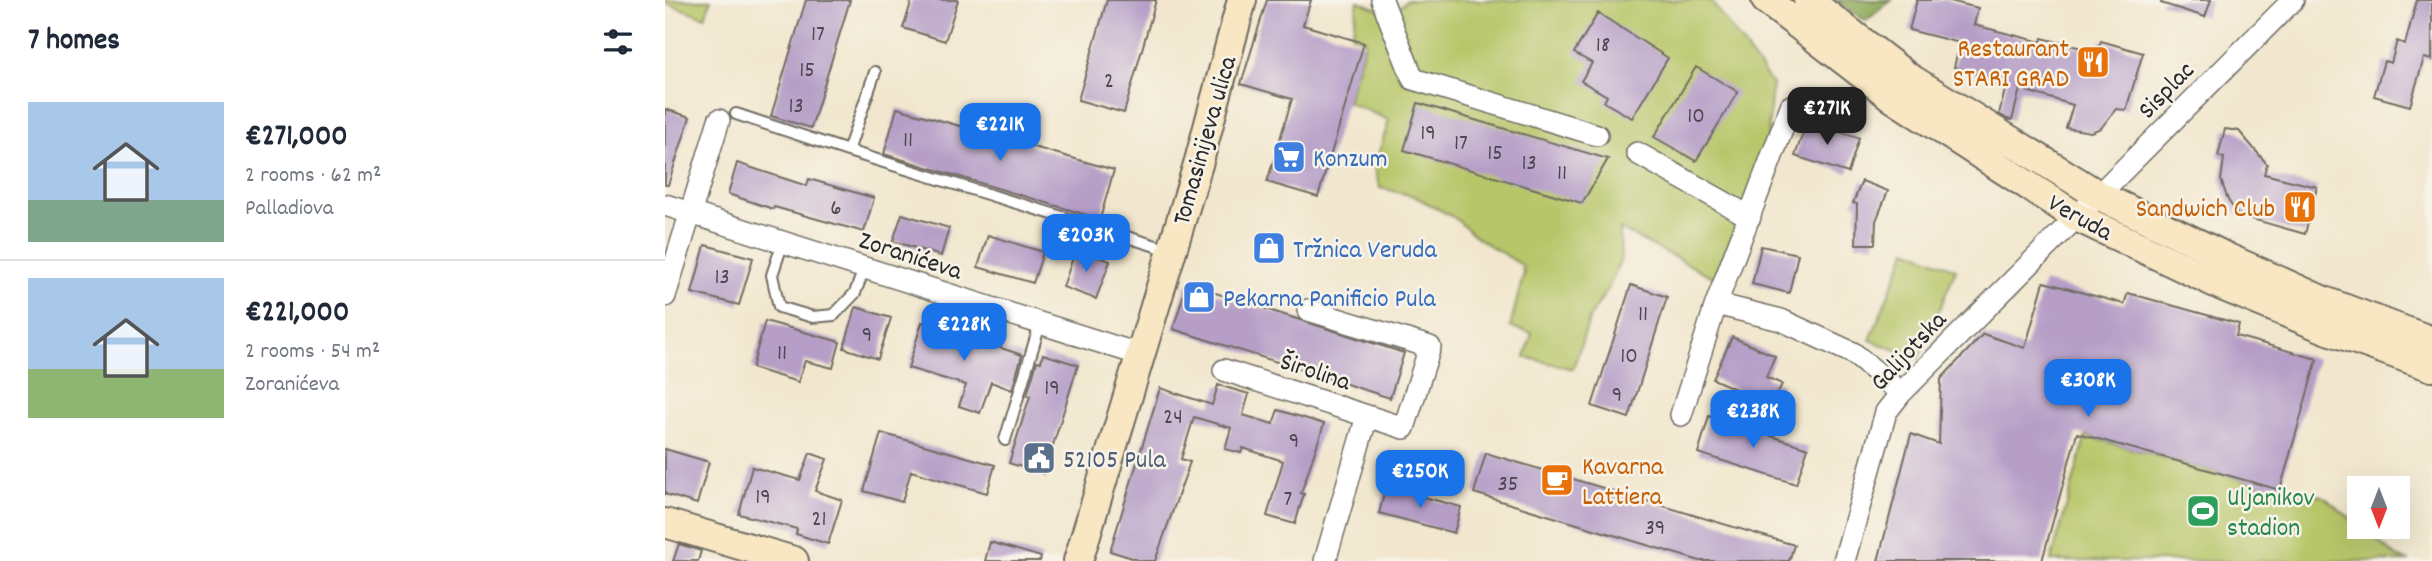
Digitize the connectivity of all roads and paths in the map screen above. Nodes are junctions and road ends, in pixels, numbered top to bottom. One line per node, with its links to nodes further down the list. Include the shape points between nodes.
1 (1242, 0): 18 (main road, Tomasinijeva ulica)
2 (1383, 0): 9 (street, via 1412,79)
3 (1766, 0): 16 (main road, Veruda, via 1893,98)
4 (1808, 0): 12 (main road, Veruda, via 1908,77)
5 (2293, 0): 12 (street, Sisplac)
6 (875, 72): 10 (lane)
7 (1791, 106): 15 (street)
8 (728, 117): 10 (lane); 14 (street)
9 (1597, 135)
10 (848, 150): 18 (lane)
11 (1637, 153): 15 (street)
12 (2100, 196): 16 (street, Sisplac); 24 (main road, Veruda, via 2312,296)
13 (665, 205): 14 (street, Zoranićeva)
14 (690, 212): 17 (street, Zoranićeva); 20 (street)
15 (1750, 217): 21 (street)
16 (2077, 217): 26 (main road, Veruda, via 2222,286); 28 (street, Galijotska)
17 (783, 242): 19 (street, Zoranićeva); 19 (lane, via 772,275 779,307 813,317 834,316 855,293)
18 (1172, 251): 25 (main road, Tomasinijeva ulica)
19 (864, 269): 23 (street, Zoranićeva)
20 (665, 296)
21 (1716, 304): 28 (street, via 1781,320 1853,353); 29 (street)
22 (1308, 310): 30 (street, via 1430,347 1405,428)
23 (1040, 324): 25 (street, Zoranićeva); 31 (lane)
24 (2432, 341)
25 (1141, 355): 34 (main road, Tomasinijeva ulica)
26 (2432, 368)
27 (1224, 370): 30 (street, Širolina)
28 (1901, 393): 36 (street, Galijotska, via 1886,412)
29 (1682, 415)
30 (1367, 416): 35 (street, Širolina)
31 (1005, 440)
32 (665, 523): 33 (main road)
33 (794, 561)
34 (1078, 561)
35 (1325, 561)
36 (1844, 561)

